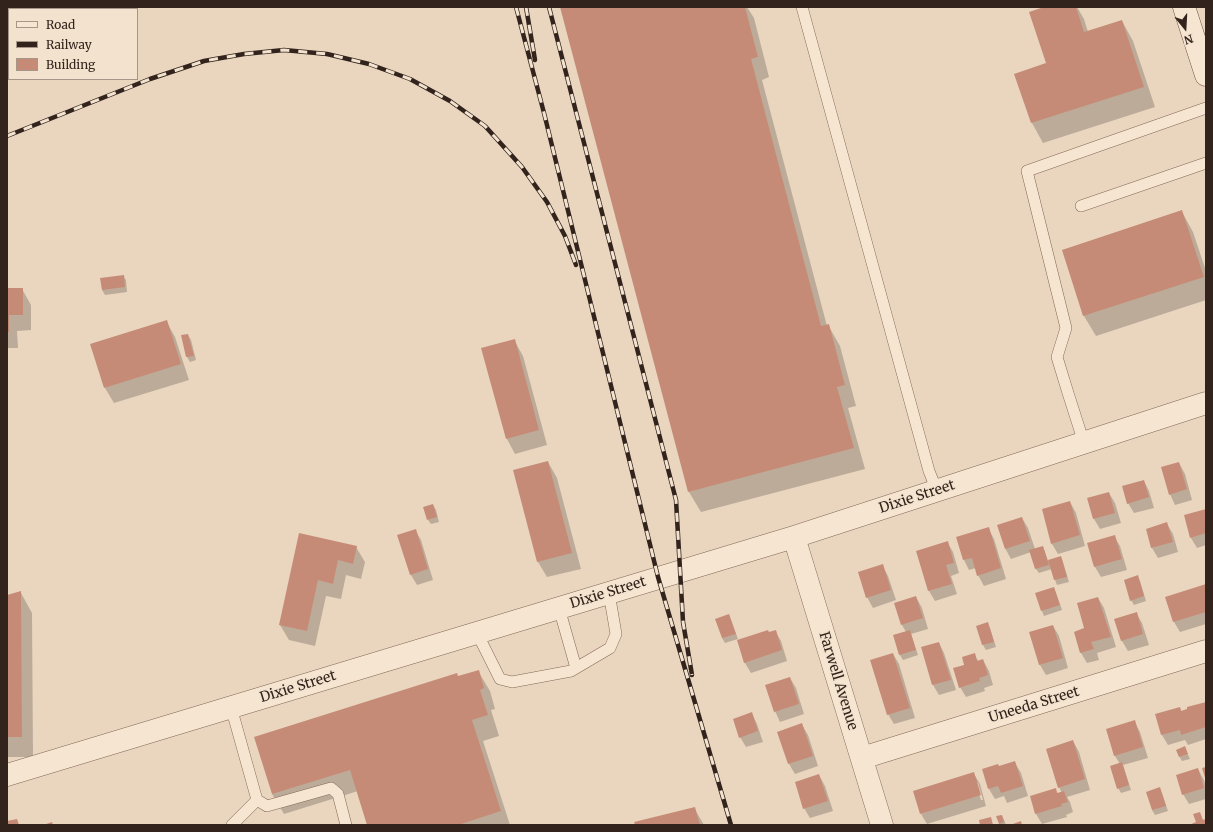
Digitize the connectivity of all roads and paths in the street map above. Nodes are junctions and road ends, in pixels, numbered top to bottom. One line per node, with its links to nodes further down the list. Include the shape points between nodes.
1 (802, 7): 9 (lane, via 929,472)
2 (1184, 7): 3 (street)
3 (1206, 75)
4 (1206, 108): 8 (lane, via 1027,171 1066,328 1057,357)
5 (1206, 163): 6 (lane)
6 (1080, 206)
7 (1206, 403): 8 (street, Dixie Street)
8 (1084, 443): 9 (street, Dixie Street)
9 (937, 490): 10 (street, Dixie Street)
10 (794, 536): 11 (street, Dixie Street); 17 (street, Farwell Avenue)
11 (609, 593): 12 (street, Dixie Street); 15 (lane, via 616,634 610,648)
12 (559, 608): 13 (street, Dixie Street); 15 (lane)
13 (477, 633): 15 (lane, via 500,679 512,682); 16 (street, Dixie Street)
14 (1206, 652): 17 (street, Uneeda Street)
15 (576, 668)
16 (231, 707): 18 (street, Dixie Street); 19 (lane)
17 (862, 758): 22 (street, Farwell Avenue)
18 (7, 775)
19 (257, 800): 20 (lane); 21 (lane, via 267,806 331,788 338,794)
20 (232, 825)
21 (346, 825)
22 (882, 825)

